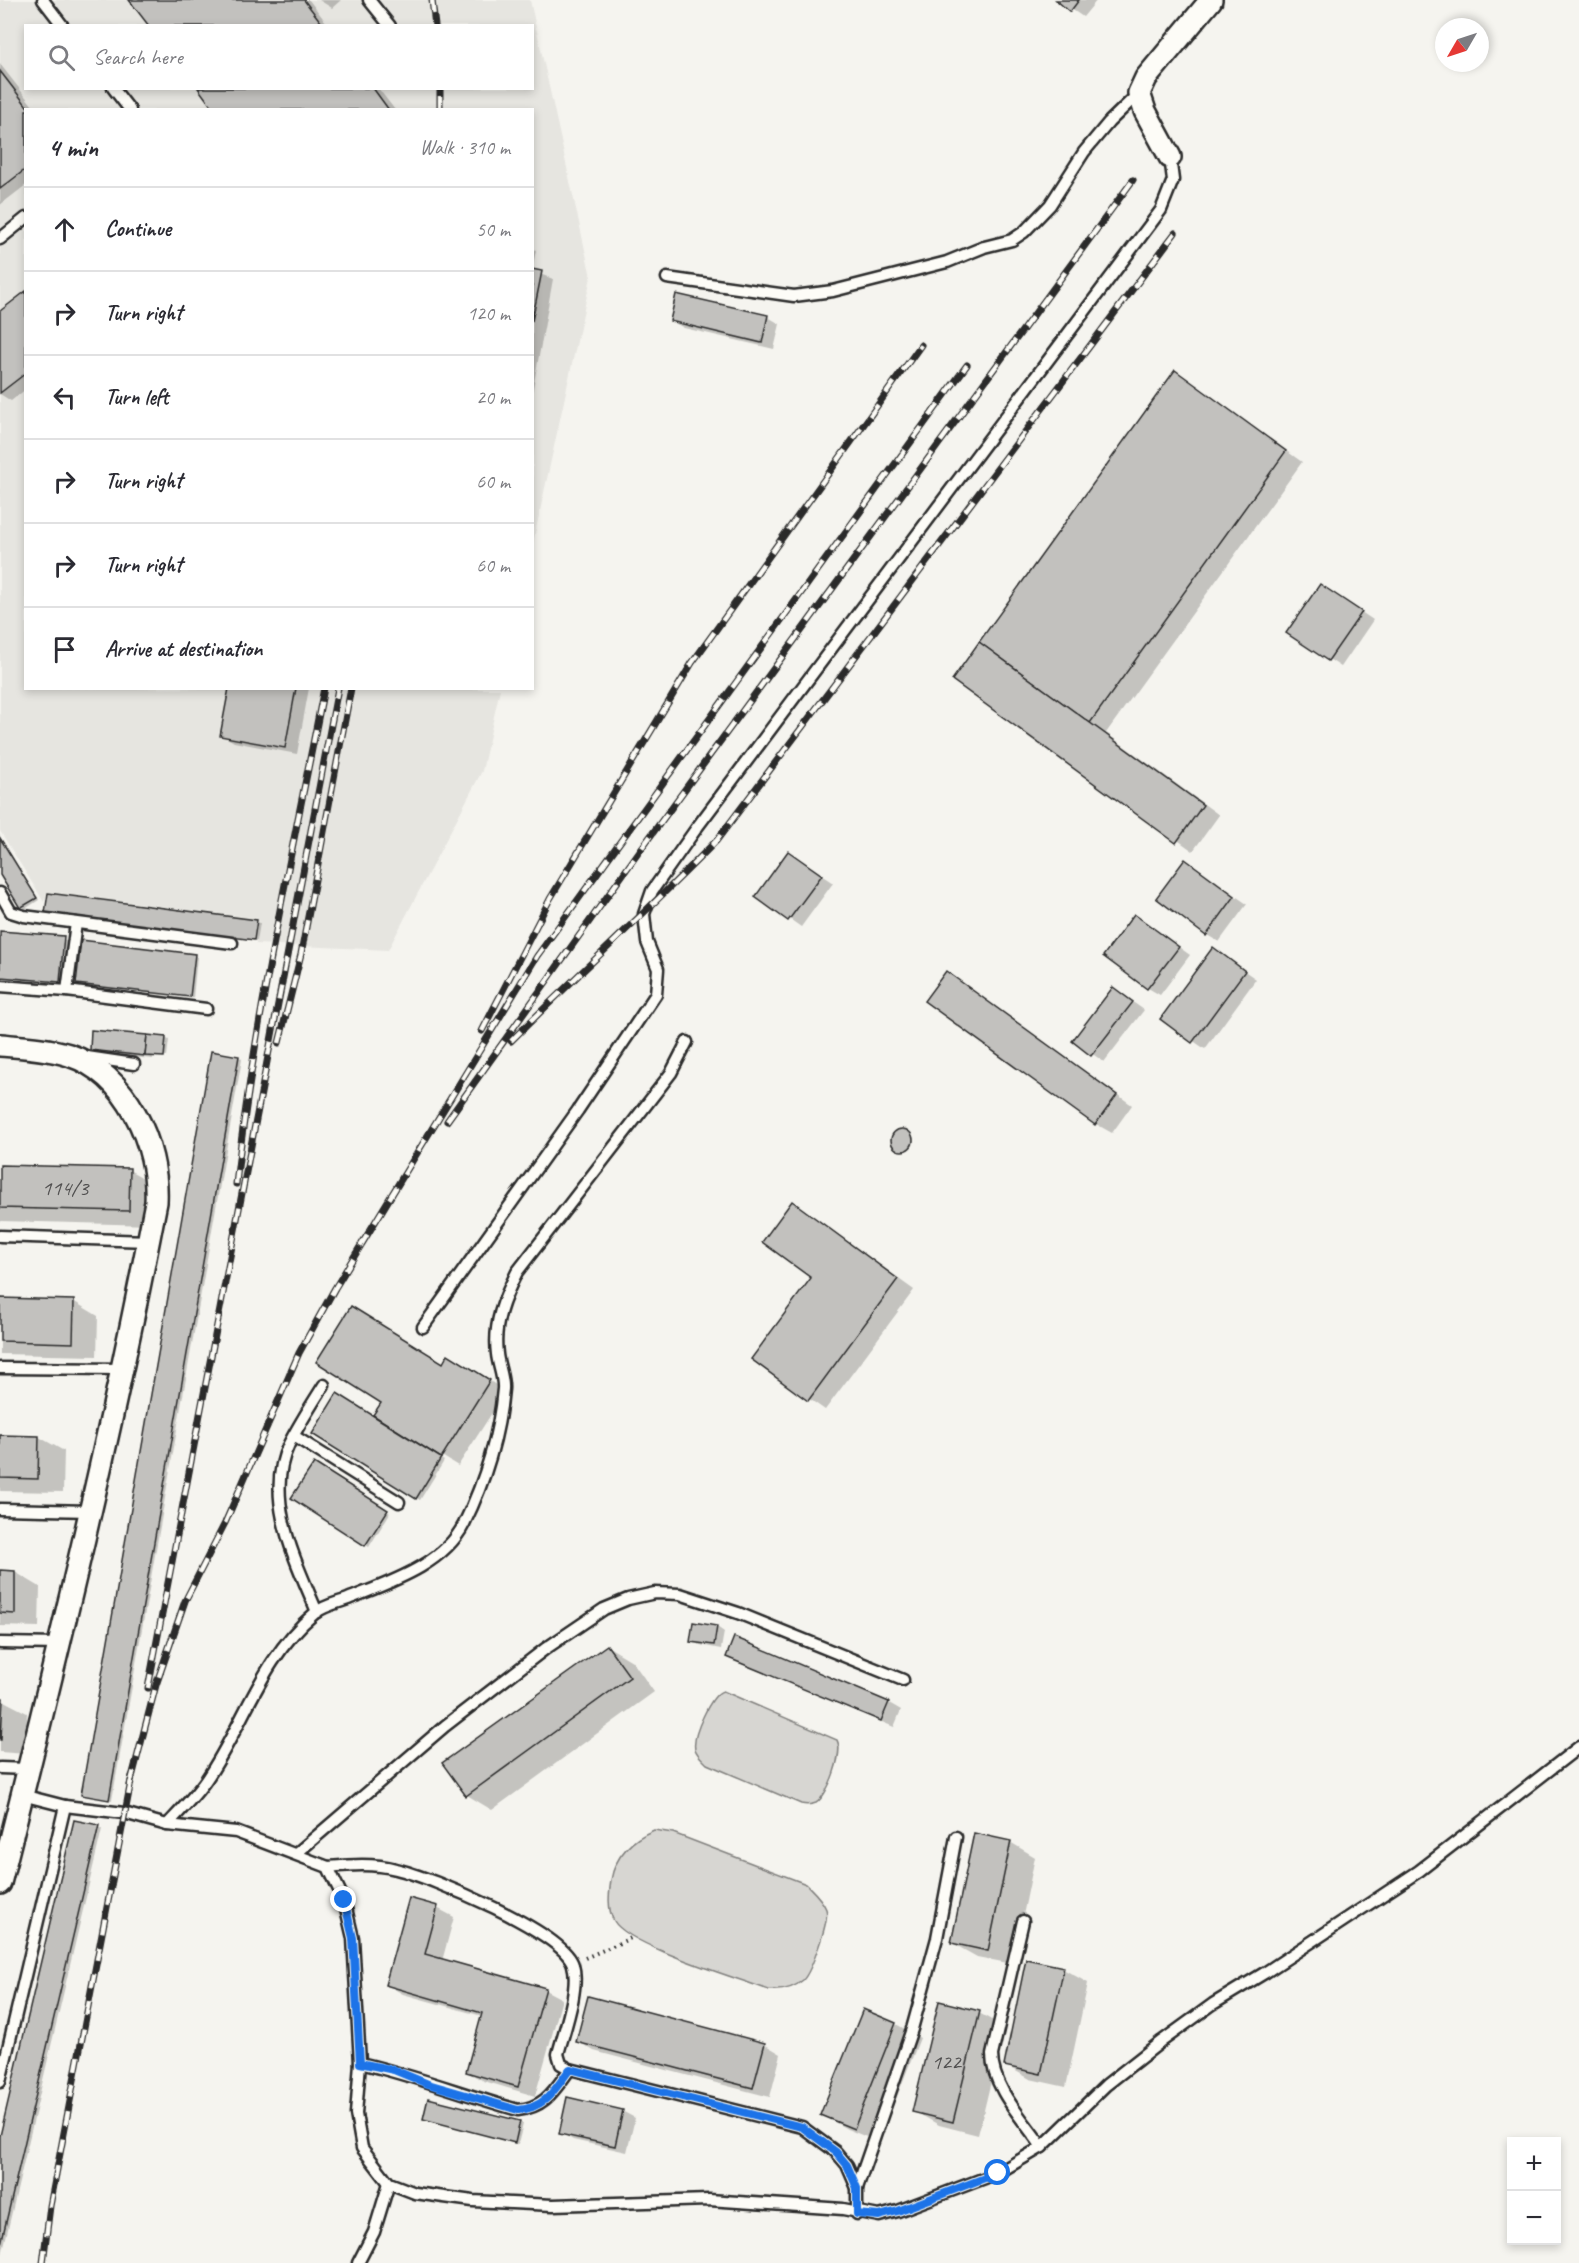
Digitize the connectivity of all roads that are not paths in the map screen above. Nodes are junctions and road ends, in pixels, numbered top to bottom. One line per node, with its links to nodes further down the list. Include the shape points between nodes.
1 (43, 0): 4 (lane)
2 (369, 0): 5 (lane)
3 (1211, 0): 7 (street, via 1146,78)
4 (61, 24)
5 (388, 24)
6 (115, 90): 8 (lane)
7 (1139, 93): 9 (street); 12 (lane, via 1084,152 1050,205 1012,240 947,262 833,291 794,296)
8 (128, 108)
9 (1170, 157): 26 (lane, via 1173,180 1161,210 652,891 644,914 647,942 658,969 656,994)
10 (24, 220): 11 (lane)
11 (0, 239)
12 (667, 278)
13 (0, 893): 14 (lane)
14 (6, 911): 15 (lane)
15 (76, 923): 16 (lane); 18 (lane)
16 (232, 943)
17 (0, 986): 18 (lane)
18 (67, 991): 19 (lane)
19 (206, 1009)
20 (687, 1042): 34 (lane, via 671,1072 517,1272 502,1303 496,1335 503,1386 498,1424 477,1494 462,1527 441,1552 412,1571)
21 (0, 1045): 22 (street)
22 (70, 1056): 23 (lane); 25 (street, via 98,1070 118,1089 134,1110 148,1143 157,1181)
23 (134, 1064)
24 (0, 1236): 25 (lane)
25 (148, 1241): 28 (street)
26 (423, 1327)
27 (0, 1368): 28 (lane)
28 (123, 1370): 33 (street)
29 (324, 1385): 30 (lane)
30 (294, 1436): 31 (lane); 34 (lane, via 278,1483 280,1504 298,1568)
31 (399, 1502)
32 (0, 1509): 33 (lane)
33 (91, 1511): 36 (street)
34 (317, 1612): 43 (lane, via 280,1651 250,1696 207,1780)
35 (0, 1643): 36 (lane)
36 (61, 1644): 40 (street)
37 (903, 1680): 45 (lane, via 738,1613 680,1594 655,1593 628,1599 604,1609 536,1656 445,1726)
38 (1579, 1747): 52 (lane, via 1419,1871 1162,2041 1106,2085)
39 (0, 1768): 40 (lane)
40 (27, 1769): 41 (street)
41 (22, 1795): 42 (lane); 47 (street)
42 (65, 1806): 43 (lane, via 124,1813); 51 (lane)
43 (167, 1824): 45 (lane, via 236,1832)
44 (956, 1837): 54 (lane, via 931,1961 912,2029)
45 (297, 1853): 46 (lane)
46 (328, 1867): 49 (lane, via 344,1900 353,1938); 50 (lane, via 394,1868 437,1882 552,1940 573,1963 574,1987 558,2054 561,2064)
47 (0, 1883)
48 (1023, 1921): 52 (lane, via 992,2068)
49 (360, 2063): 50 (lane, via 518,2110 533,2109 543,2103); 53 (lane, via 356,2114 362,2148)
50 (570, 2069): 54 (lane, via 802,2127 836,2152)
51 (0, 2082)
52 (1042, 2147): 55 (lane, via 998,2173 898,2211 879,2216)
53 (389, 2183): 55 (lane, via 415,2193 473,2201 553,2205 710,2200 843,2209); 56 (lane, via 374,2232)
54 (857, 2188): 55 (lane)
55 (857, 2214)
56 (358, 2263)

